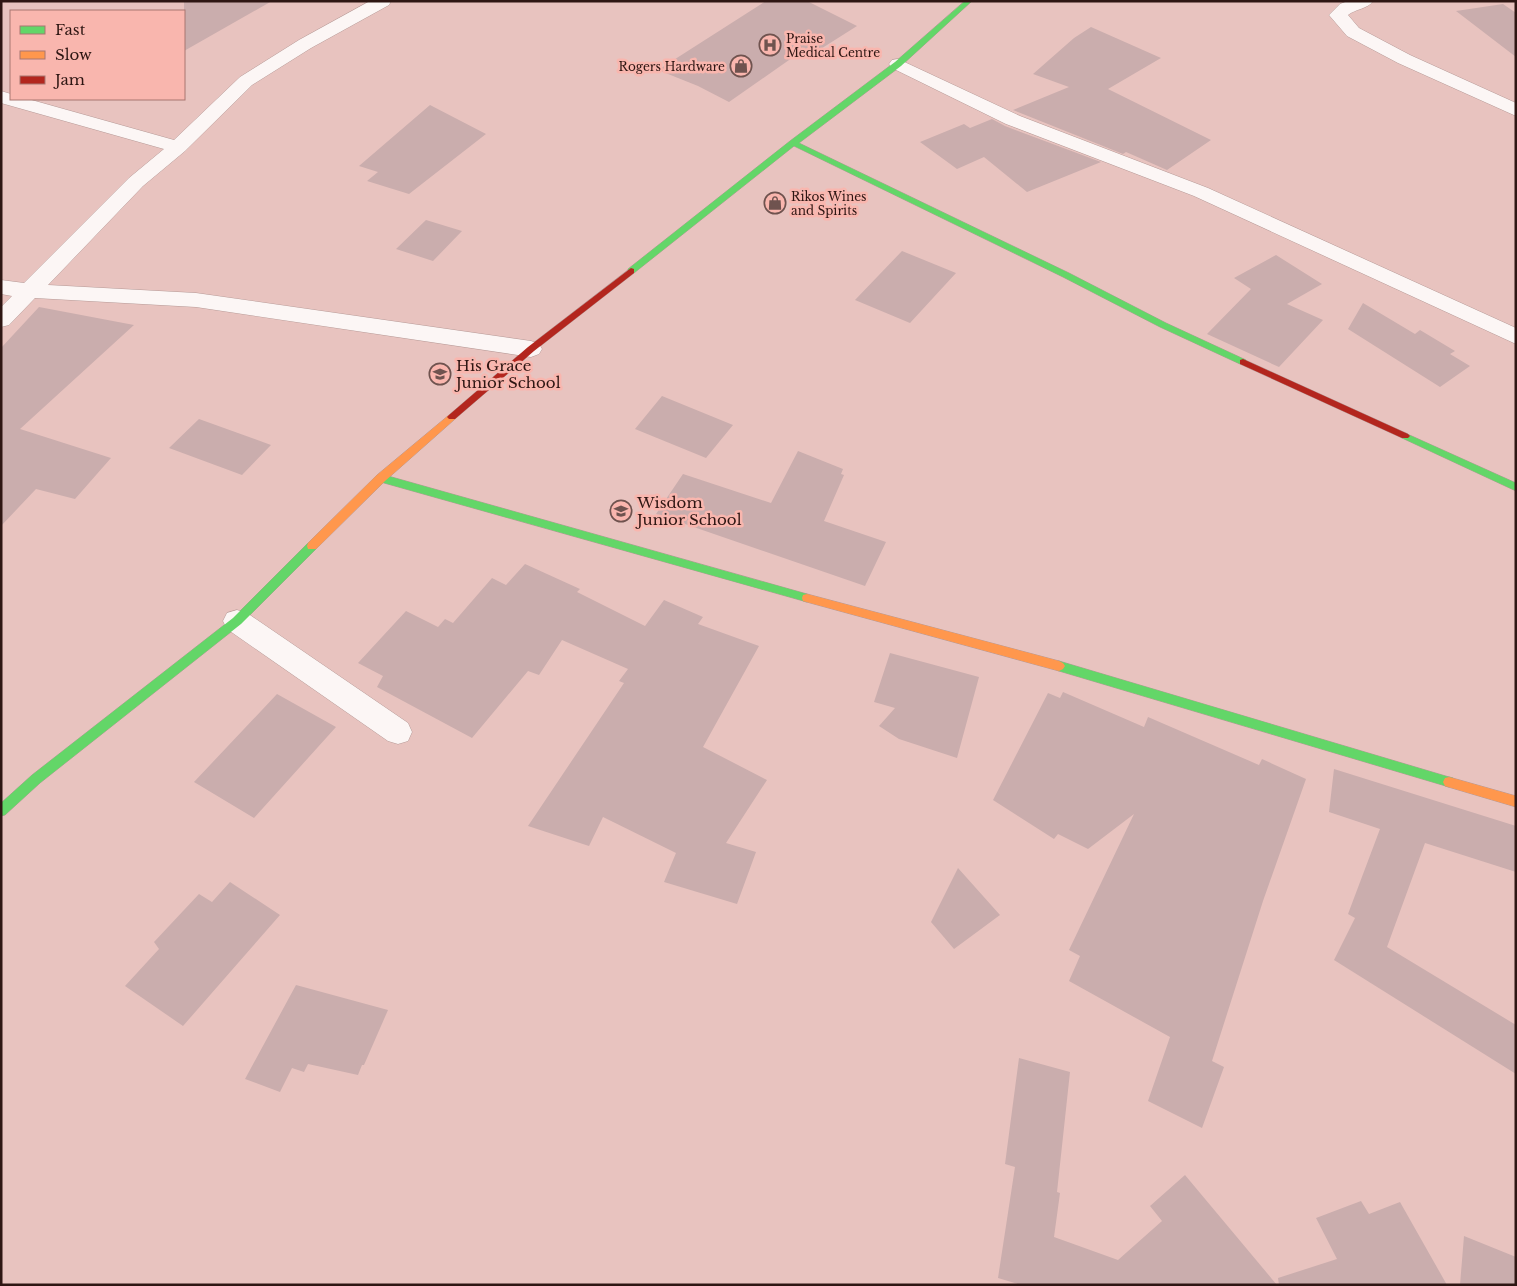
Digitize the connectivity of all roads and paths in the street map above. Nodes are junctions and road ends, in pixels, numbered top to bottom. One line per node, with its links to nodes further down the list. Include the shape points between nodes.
1 (383, 1): 8 (street, via 304,44 246,81)
2 (969, 1): 4 (street)
3 (1365, 1): 6 (street, via 1346,8 1338,16 1353,32)
4 (898, 64): 7 (street); 12 (street, via 1012,120 1201,192)
5 (12, 100): 8 (street)
6 (1516, 110)
7 (793, 143): 13 (street); 15 (street, via 1066,274 1163,325)
8 (178, 147): 10 (street, via 136,182)
9 (1, 287): 10 (street)
10 (28, 292): 11 (street); 13 (street, via 196,300)
11 (1, 320)
12 (1516, 336)
13 (531, 349): 14 (street)
14 (382, 478): 16 (street); 18 (street, via 1120,683)
15 (1516, 487)
16 (237, 621): 17 (street); 19 (street, via 36,779)
17 (398, 732)
18 (1516, 802)
19 (1, 811)

